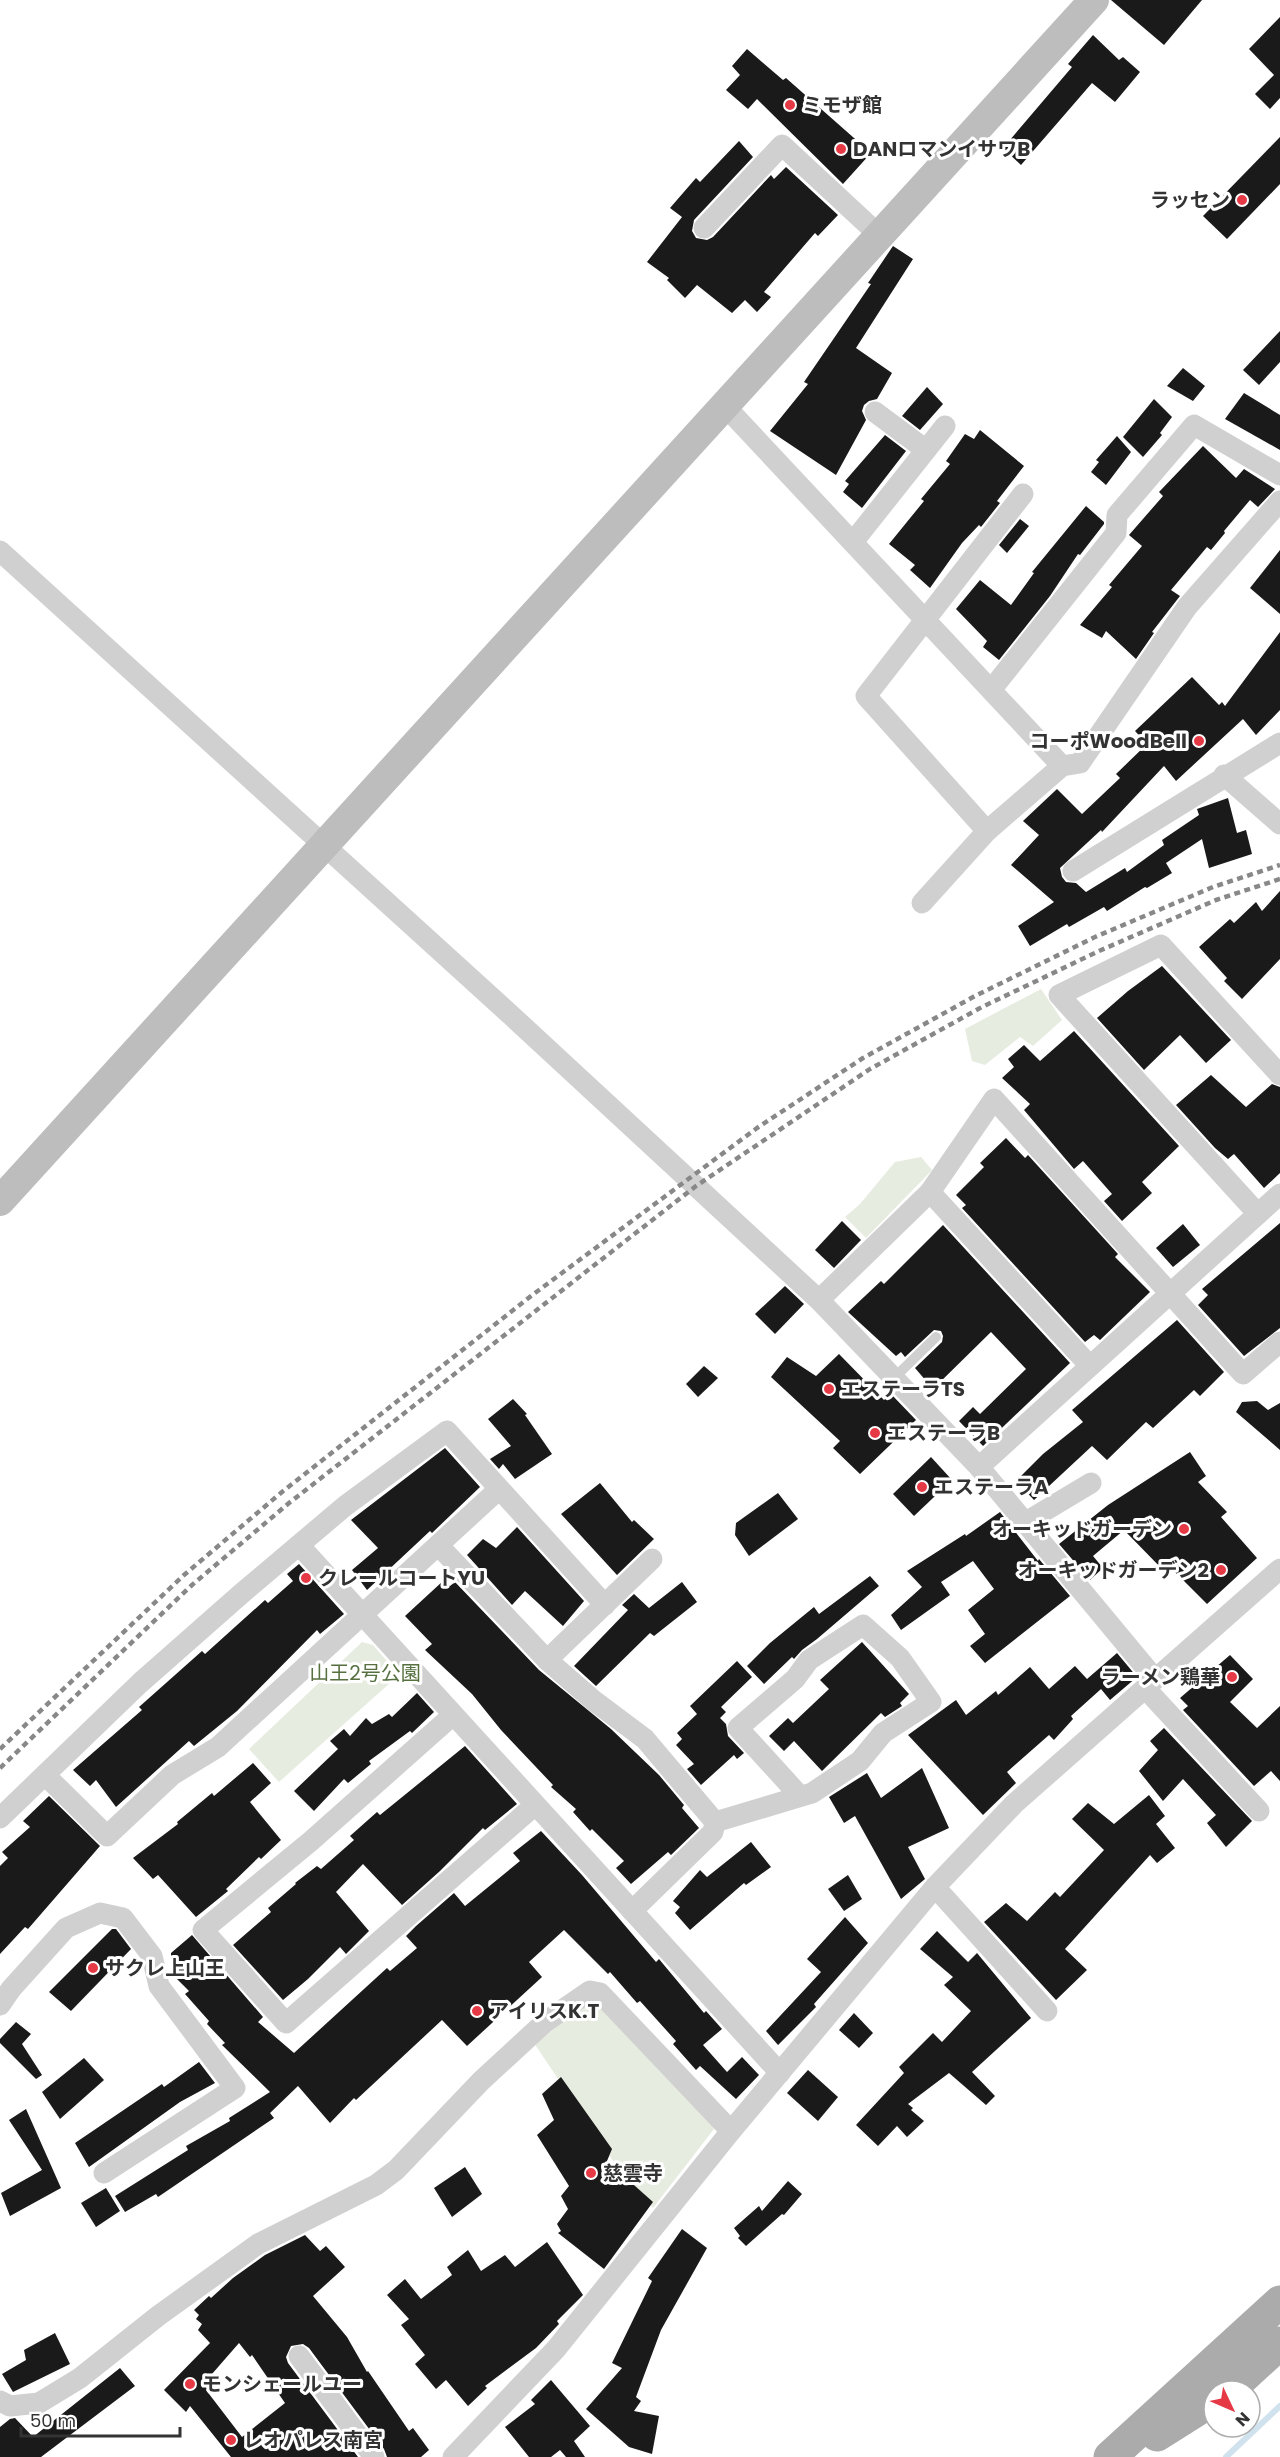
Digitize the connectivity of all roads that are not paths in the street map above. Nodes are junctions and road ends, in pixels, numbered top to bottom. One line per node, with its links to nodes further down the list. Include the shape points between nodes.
1 (1094, 0): 3 (street)
2 (704, 228): 3 (street, via 782,145)
3 (880, 236): 4 (street)
4 (724, 405): 11 (street); 20 (street)
5 (875, 412): 7 (street)
6 (945, 426): 7 (street)
7 (926, 450): 11 (street)
8 (1280, 476): 14 (street, via 1194,425 1117,515 1116,533)
9 (1023, 494): 13 (street)
10 (1280, 501): 16 (street, via 1187,607 1080,763)
11 (853, 542): 13 (street)
12 (0, 550): 20 (street)
13 (924, 618): 14 (street); 19 (street, via 866,696)
14 (991, 690): 16 (street)
15 (1280, 742): 17 (street)
16 (1062, 766): 19 (street)
17 (1224, 775): 18 (street); 21 (street)
18 (1280, 824)
19 (987, 831): 22 (street)
20 (324, 844): 26 (street); 29 (street)
21 (1073, 871)
22 (922, 903)
23 (1280, 1075): 27 (street, via 1161,945 1059,995)
24 (930, 1192): 28 (street, via 994,1098); 29 (street); 32 (street)
25 (1280, 1194): 27 (street)
26 (0, 1201)
27 (1258, 1214): 28 (street)
28 (1170, 1294): 31 (street, via 1243,1374); 32 (street)
29 (819, 1300): 33 (street)
30 (936, 1337): 33 (lane)
31 (1280, 1342)
32 (1090, 1366): 34 (street)
33 (894, 1378): 34 (street)
34 (979, 1467): 37 (street)
35 (1091, 1483): 37 (street)
36 (498, 1490): 38 (street, via 447,1431); 39 (street); 42 (street)
37 (1026, 1522): 45 (street)
38 (299, 1545): 43 (street); 47 (street, via 140,1683)
39 (438, 1545): 43 (street); 44 (street)
40 (652, 1559): 42 (street)
41 (1280, 1569): 45 (street)
42 (604, 1605): 44 (street)
43 (362, 1615): 46 (street); 47 (street, via 218,1747 172,1775 107,1836)
44 (547, 1660): 52 (street, via 645,1738)
45 (1150, 1684): 50 (street); 53 (street, via 1014,1804)
46 (453, 1714): 49 (street); 49 (street, via 311,1841 203,1930 286,2024)
47 (45, 1775): 51 (street)
48 (799, 1795): 48 (street, via 812,1793 860,1761 883,1733 931,1702 900,1658 863,1625 809,1660 795,1679 738,1728); 52 (street)
49 (535, 1805): 54 (street)
50 (1259, 1811)
51 (0, 1818)
52 (715, 1822): 54 (street, via 714,1832)
53 (934, 1887): 56 (street); 57 (street)
54 (632, 1911): 57 (street)
55 (4, 1991): 59 (street, via 66,1928 100,1913 123,1918 152,1956 159,1986 235,2088)
56 (1047, 2011)
57 (780, 2073): 58 (street)
58 (730, 2131): 64 (street, via 600,1993 590,1991 537,2029 396,2170 376,2185 258,2244 80,2378 39,2403 10,2406); 68 (street, via 556,2349)
59 (104, 2174)
60 (1280, 2302): 69 (main road)
61 (1280, 2343): 63 (main road)
62 (299, 2356): 67 (street)
63 (1240, 2379)
64 (0, 2401)
65 (1202, 2408): 70 (main road, via 1162,2430)
66 (1202, 2413): 71 (main road)
67 (374, 2457)
68 (453, 2457)
69 (1110, 2457)
70 (1132, 2457)
71 (1156, 2457)

